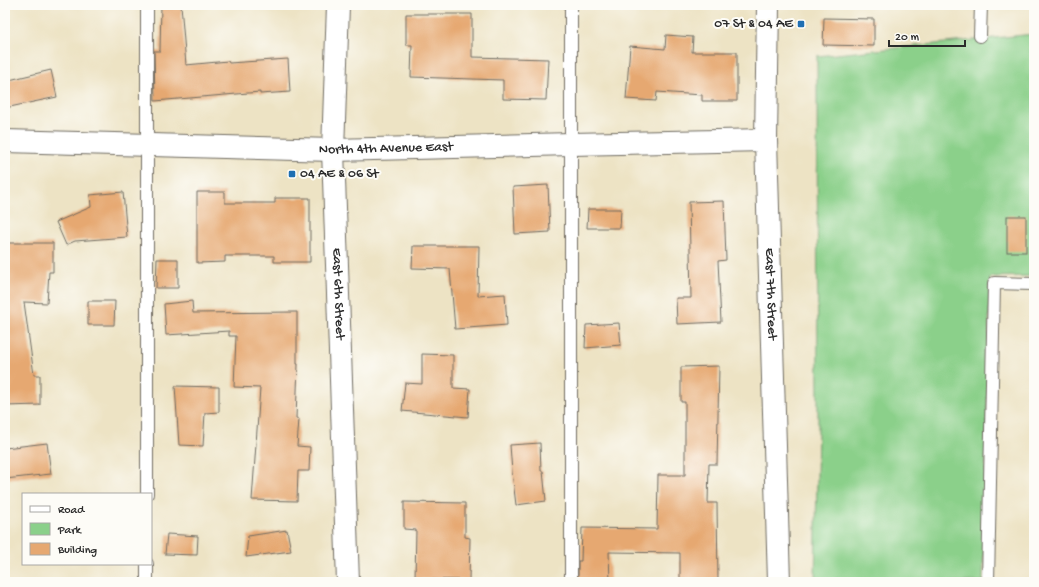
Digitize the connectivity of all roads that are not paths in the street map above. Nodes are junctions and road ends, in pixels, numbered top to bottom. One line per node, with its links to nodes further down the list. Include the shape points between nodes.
1 (147, 5): 9 (lane)
2 (338, 5): 11 (street, East 6th Street)
3 (571, 5): 10 (lane)
4 (768, 5): 8 (street, East 7th Street)
5 (981, 5): 6 (lane)
6 (980, 36)
7 (5, 140): 9 (street, North 4th Avenue East)
8 (766, 140): 10 (street, North 4th Avenue East); 18 (street, East 7th Street)
9 (147, 144): 11 (street, North 4th Avenue East); 13 (lane)
10 (571, 144): 11 (street, North 4th Avenue East); 17 (lane)
11 (333, 150): 16 (street, East 6th Street)
12 (1034, 284): 19 (lane, via 994,283)
13 (147, 493)
14 (148, 565): 15 (lane)
15 (148, 582)
16 (348, 582)
17 (571, 582)
18 (779, 582)
19 (988, 582)

